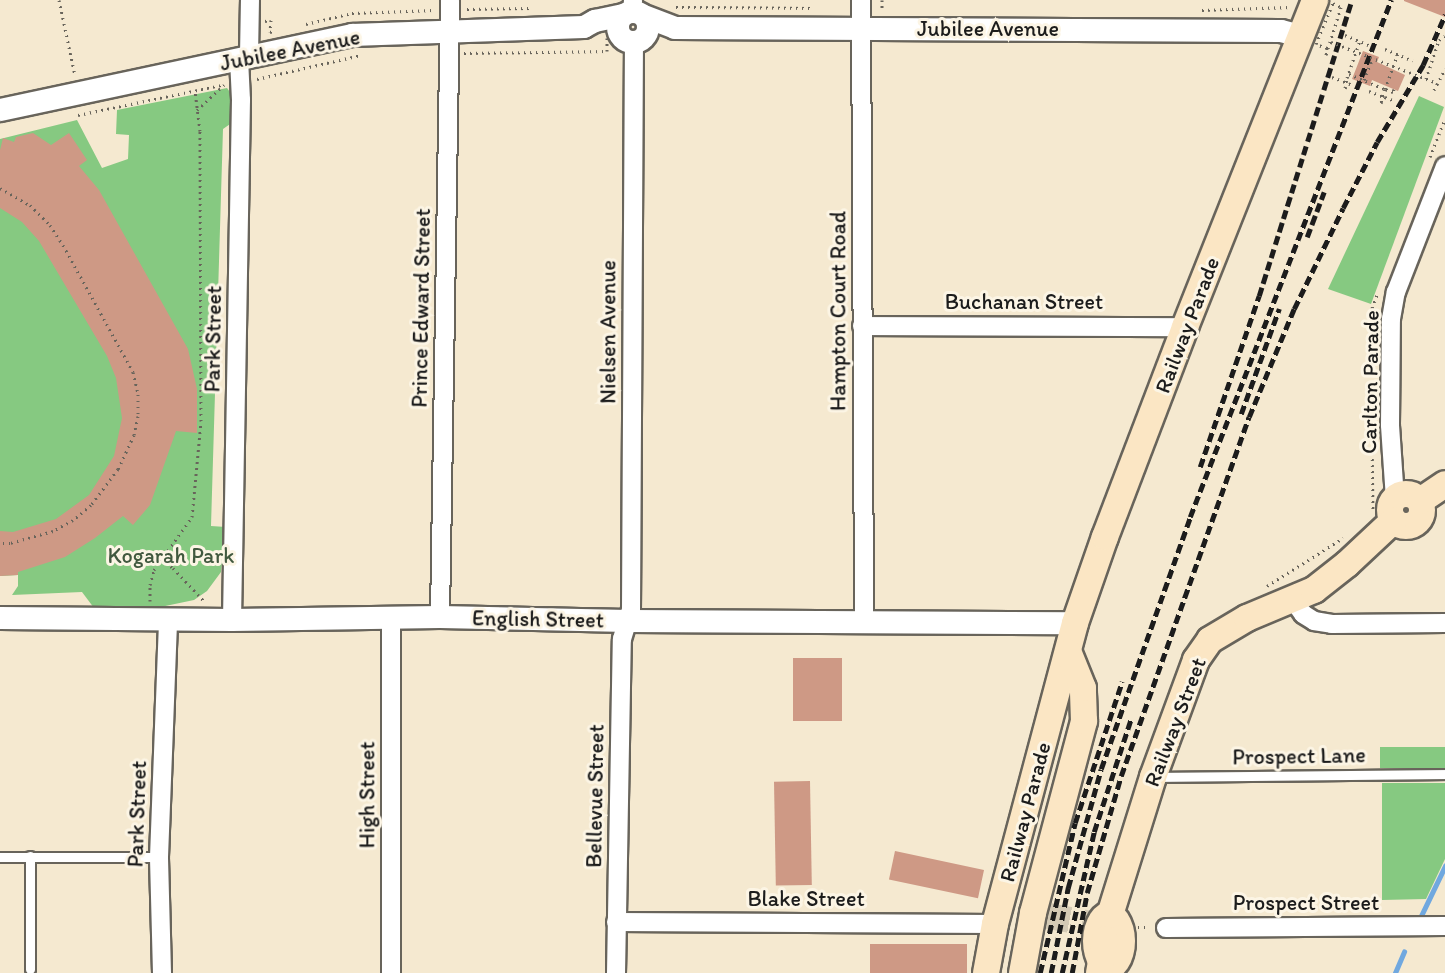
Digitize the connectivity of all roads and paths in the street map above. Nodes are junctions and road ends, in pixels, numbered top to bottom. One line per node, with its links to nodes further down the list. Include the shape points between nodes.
1 (59, 0): 28 (path)
2 (250, 0): 22 (street, Park Street)
3 (450, 0): 16 (street, Prince Edward Street)
4 (861, 0): 10 (street, Hampton Court Road)
5 (1315, 0): 12 (main road, Railway Parade)
6 (666, 6): 8 (path)
7 (1341, 7): 14 (path)
8 (819, 8)
9 (630, 26): 10 (street, Jubilee Avenue); 16 (path); 16 (street, Jubilee Avenue, via 595,21 584,27); 55 (street, Nielsen Avenue)
10 (861, 29): 12 (street, Jubilee Avenue, via 1281,31); 43 (street, Hampton Court Road)
11 (1345, 35): 15 (path)
12 (1301, 36): 44 (main road, Railway Parade)
13 (1445, 36): 29 (path, via 1439,40)
14 (1330, 41): 21 (path); 23 (path, bridge)
15 (1360, 41): 17 (path); 26 (path)
16 (449, 42): 22 (street, Jubilee Avenue, via 352,35); 51 (street, Prince Edward Street)
17 (1369, 45)
18 (1385, 49): 20 (path)
19 (364, 54): 31 (path)
20 (1398, 54): 24 (path); 32 (path)
21 (1326, 55)
22 (244, 57): 31 (street, Park Street); 38 (street, Jubilee Avenue)
23 (1373, 58): 29 (path, bridge); 30 (path)
24 (1413, 61)
25 (1445, 69): 29 (path, bridge, via 1434,90 1437,83)
26 (1349, 73): 27 (path, bridge, via 1345,88 1351,84); 30 (path, bridge)
27 (1332, 76)
28 (75, 77)
29 (1426, 77)
30 (1364, 81): 32 (path, bridge)
31 (232, 83): 34 (path); 39 (path); 54 (street, Park Street)
32 (1385, 87): 33 (path, via 1393,92); 36 (path, bridge, via 1381,103)
33 (1394, 89)
34 (195, 91): 39 (path); 40 (path)
35 (1369, 91): 36 (path)
36 (1385, 97): 37 (path)
37 (1395, 101)
38 (0, 110)
39 (197, 110): 48 (path, via 201,421 192,517)
40 (75, 115)
41 (1445, 166): 46 (street, Carlton Parade, via 1396,292 1391,319 1390,425)
42 (0, 188): 47 (path, via 30,205 50,225 133,372 138,405 134,435 106,488 91,505 53,531)
43 (862, 326): 44 (street, Buchanan Street); 56 (street, Hampton Court Road)
44 (1185, 327): 57 (main road, Railway Parade)
45 (1445, 484): 46 (main road, Railway Street)
46 (1403, 507): 49 (main road, Railway Street, via 1347,564 1314,590)
47 (0, 543)
48 (161, 559): 53 (path, via 150,585); 54 (path)
49 (1293, 600): 58 (street, via 1314,621 1332,624); 61 (main road, Railway Street, via 1247,618 1210,640 1196,660)
50 (391, 617): 51 (street, English Street); 54 (street, English Street); 72 (street, High Street)
51 (440, 617): 55 (street, English Street)
52 (0, 618): 53 (street, English Street)
53 (159, 620): 54 (street, English Street); 64 (street, Park Street)
54 (227, 620)
55 (628, 621): 56 (street, English Street); 65 (street, Bellevue Street, via 622,639)
56 (864, 622): 57 (street, English Street)
57 (1076, 623): 59 (main road, Railway Parade)
58 (1445, 623)
59 (1069, 653): 66 (main road, Railway Parade); 75 (main road, Railway Parade, via 1083,688 1084,721)
60 (1445, 774): 61 (lane, Prospect Lane)
61 (1153, 777): 67 (main road, Railway Street)
62 (30, 856): 63 (lane); 64 (lane); 70 (lane)
63 (0, 857)
64 (159, 857): 71 (street, Park Street)
65 (616, 922): 66 (street, Blake Street); 73 (street, Bellevue Street)
66 (995, 924): 74 (main road, Railway Parade)
67 (1105, 926): 69 (path); 76 (main road, Railway Street)
68 (1445, 926): 69 (street, Prospect Street)
69 (1166, 928)
70 (30, 969)
71 (162, 973)
72 (391, 973)
73 (616, 973)
74 (986, 973)
75 (1022, 973)
76 (1099, 973)

